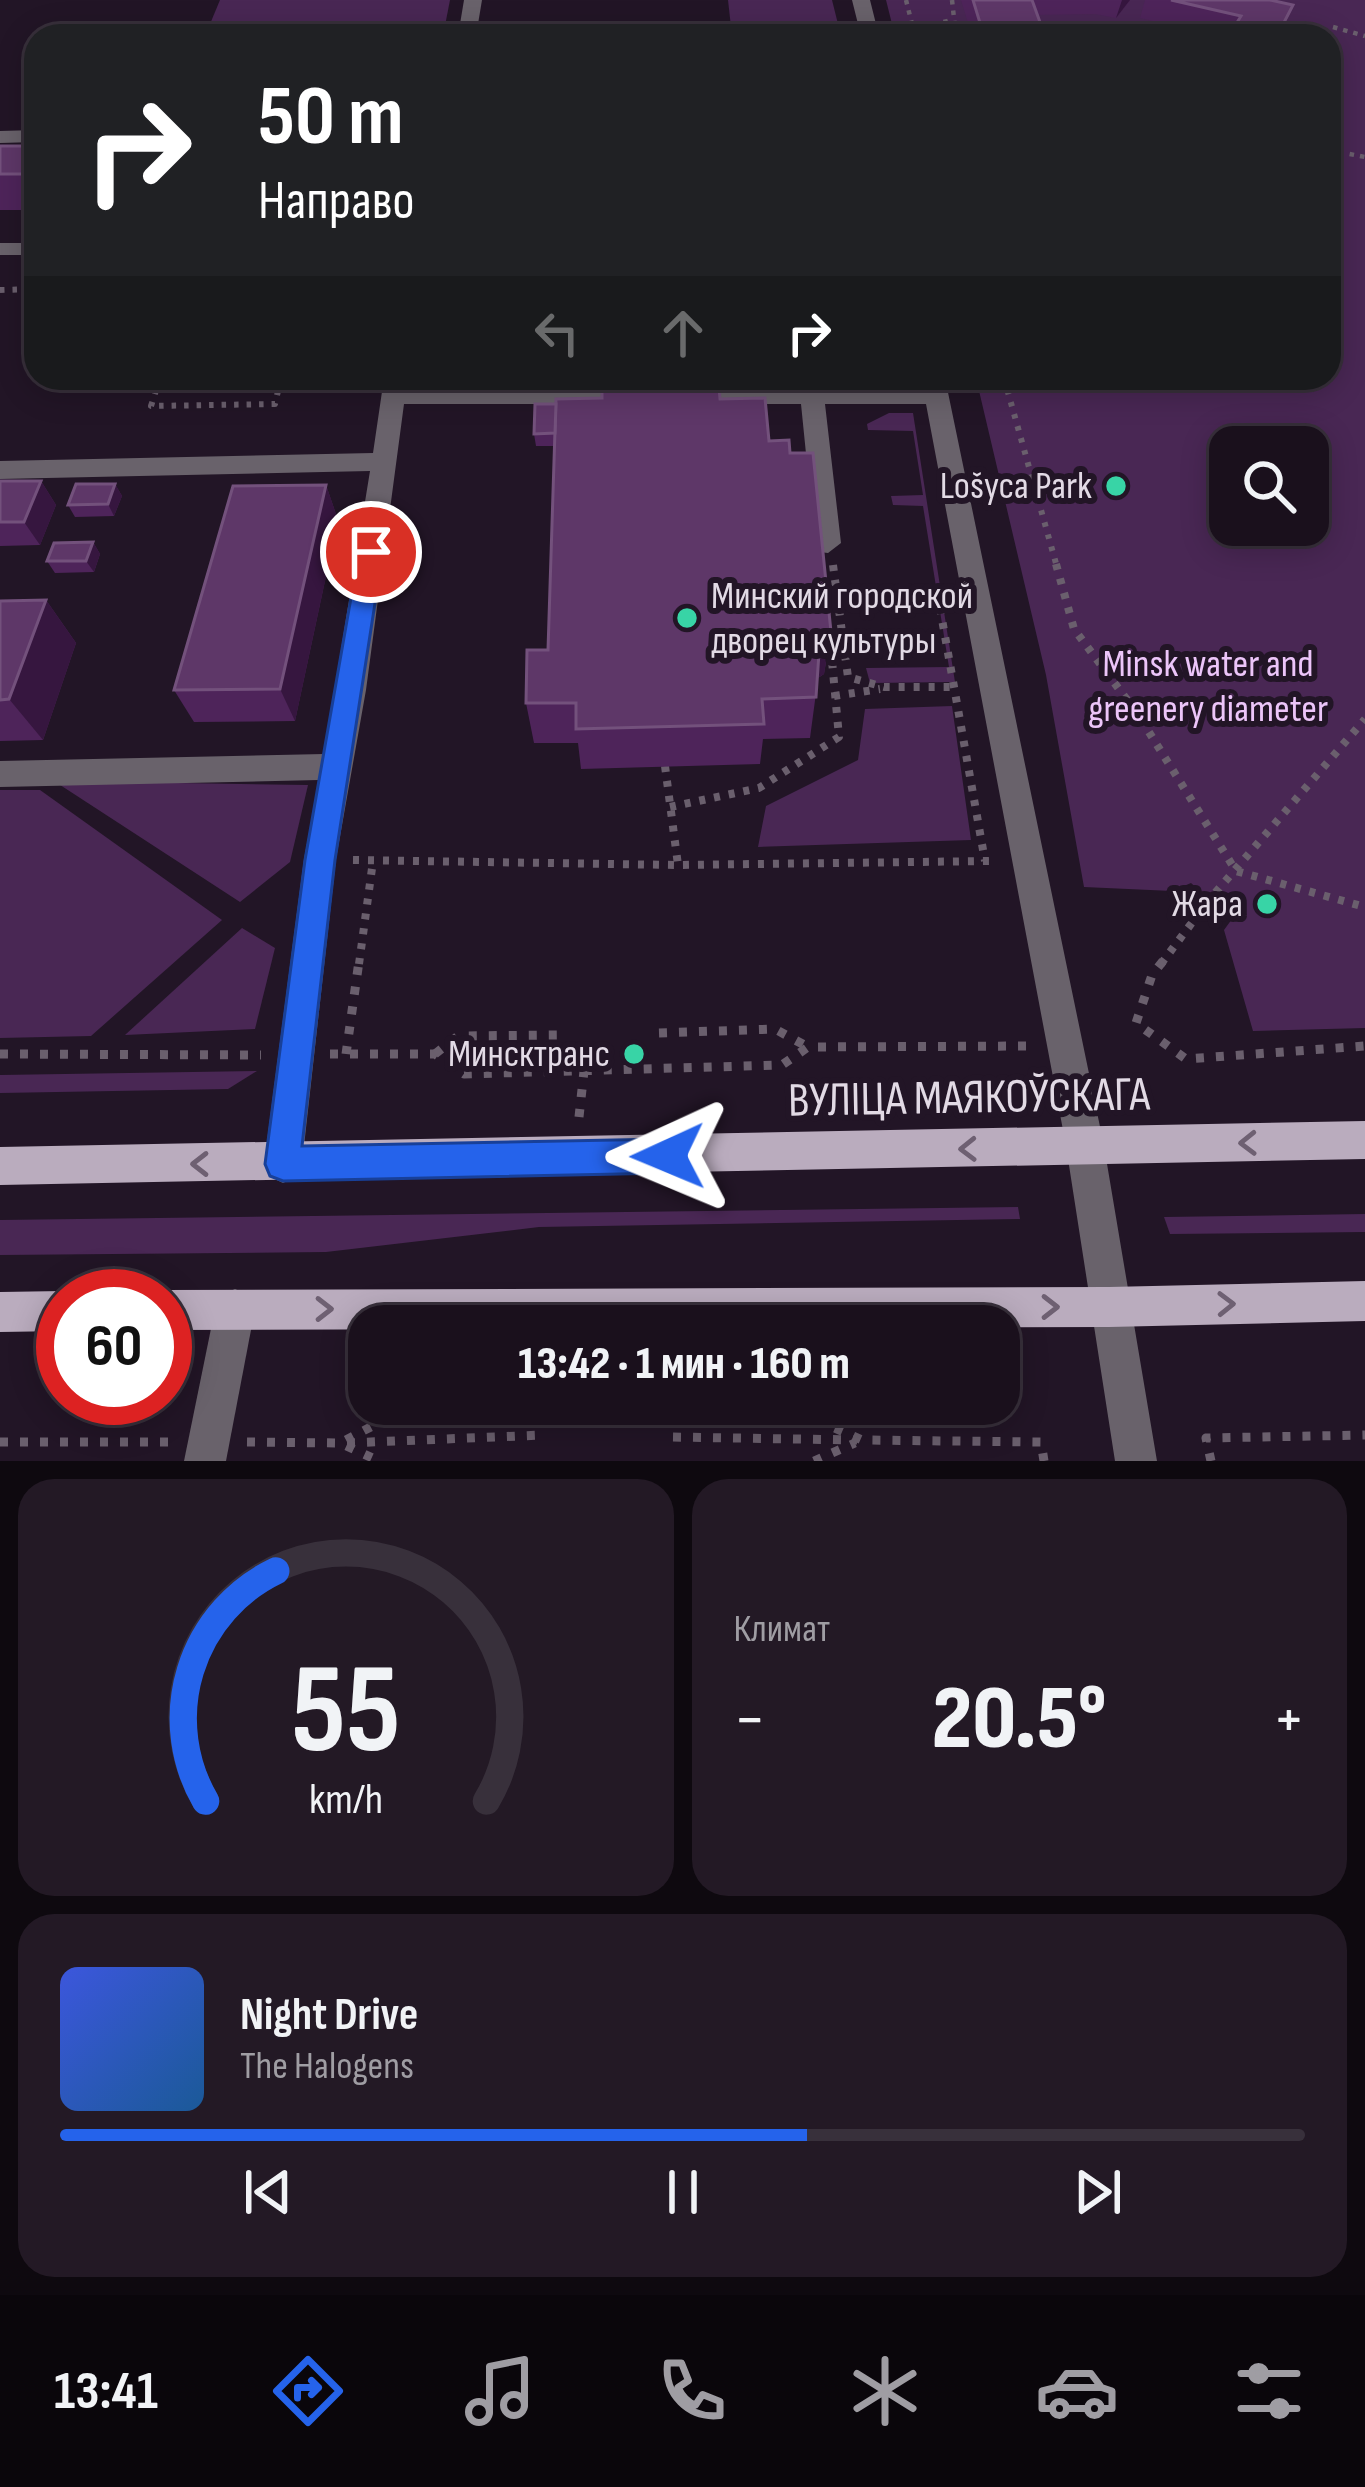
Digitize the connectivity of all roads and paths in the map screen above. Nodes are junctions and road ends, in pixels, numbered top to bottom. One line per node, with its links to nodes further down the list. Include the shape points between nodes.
1 (952, 0): 2 (path)
2 (951, 20): 3 (path); 4 (path)
3 (940, 24)
4 (952, 24)
5 (1343, 152): 6 (path)
6 (1365, 158)
7 (156, 390): 8 (path, via 151,406 275,404)
8 (278, 390)
9 (395, 390): 15 (street)
10 (509, 390): 14 (street)
11 (901, 390): 14 (street)
12 (935, 390): 41 (street)
13 (1007, 390): 28 (path, via 1074,629)
14 (812, 398): 17 (street, via 828,543)
15 (383, 462): 16 (street); 24 (street)
16 (0, 470)
17 (816, 552): 21 (path)
18 (833, 562): 19 (path, via 848,677)
19 (884, 687): 20 (path); 21 (path)
20 (960, 687)
21 (834, 696): 26 (path, via 839,737 759,788)
22 (1365, 719): 28 (path)
23 (665, 766): 26 (path)
24 (336, 767): 25 (street); 37 (street)
25 (0, 774)
26 (670, 807): 27 (path)
27 (678, 866): 29 (path, via 994,861); 38 (path, via 373,860)
28 (1236, 871): 30 (path); 34 (path, via 1152,975 1136,1023 1186,1059)
29 (999, 880)
30 (1365, 907)
31 (1031, 1026): 35 (path, via 1036,1046)
32 (659, 1033): 35 (path, via 775,1029)
33 (557, 1035): 39 (path, via 458,1036)
34 (1365, 1046)
35 (808, 1047): 39 (path, via 782,1065 464,1075)
36 (0, 1054): 37 (path)
37 (296, 1054): 38 (path); 42 (street)
38 (346, 1054): 39 (path)
39 (435, 1054)
40 (1365, 1140): 41 (main road, ВУЛІЦА МАЯКОЎСКАГА, one-way to 41)
41 (1085, 1146): 42 (main road, ВУЛІЦА МАЯКОЎСКАГА, one-way to 42); 45 (street)
42 (283, 1164): 43 (main road, ВУЛІЦА МАЯКОЎСКАГА, one-way to 43)
43 (0, 1166)
44 (1365, 1301): 45 (main road, one-way to 44)
45 (1109, 1307): 46 (main road, one-way to 45); 59 (street)
46 (235, 1309): 47 (main road); 56 (street)
47 (192, 1310)
48 (36, 1311): 49 (main road)
49 (0, 1312)
50 (374, 1425): 52 (path, via 340,1443)
51 (828, 1425): 55 (path)
52 (543, 1435)
53 (1365, 1435): 60 (path, via 1206,1438)
54 (673, 1436): 55 (path)
55 (862, 1440): 57 (path); 58 (path, via 1041,1442)
56 (205, 1461)
57 (814, 1461)
58 (1044, 1461)
59 (1136, 1461)
60 (1211, 1461)

